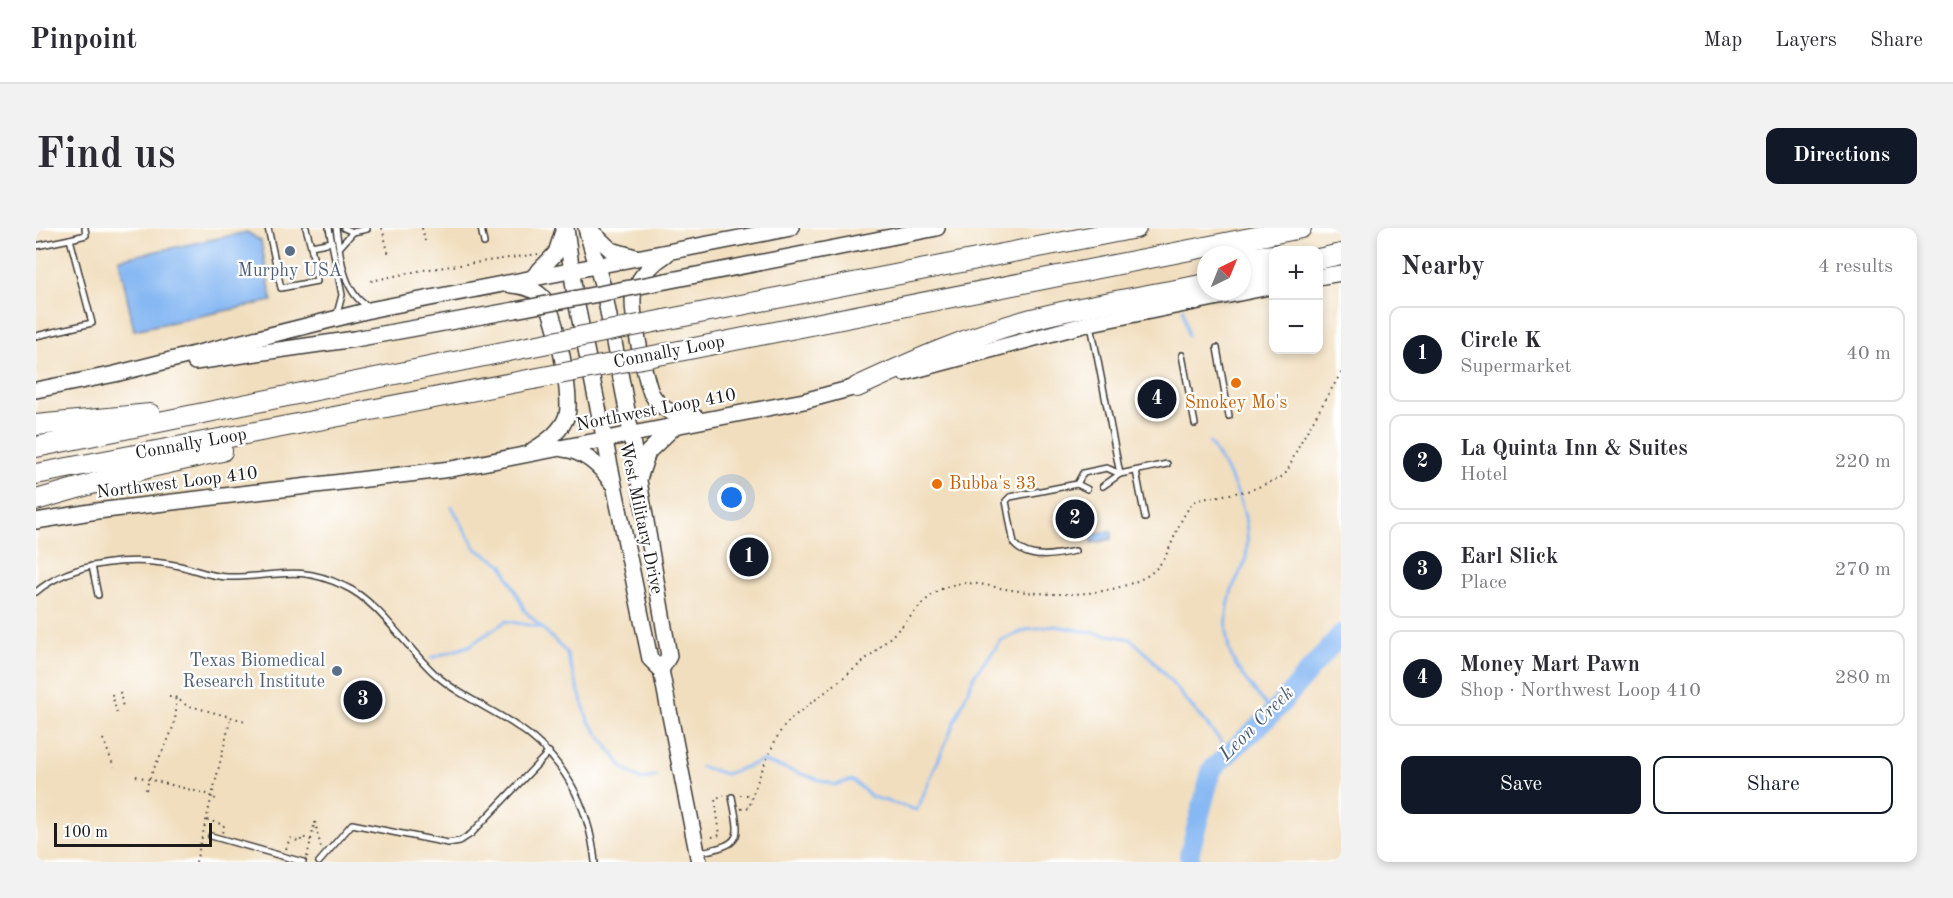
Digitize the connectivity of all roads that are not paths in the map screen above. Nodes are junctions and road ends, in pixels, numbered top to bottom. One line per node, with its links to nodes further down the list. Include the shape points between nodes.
1 (85, 228): 19 (lane, via 86,235)
2 (268, 228): 23 (lane, via 281,288 317,281)
3 (306, 228): 23 (lane)
4 (329, 228): 20 (lane)
5 (336, 228): 24 (lane)
6 (344, 228): 17 (lane)
7 (481, 228): 21 (lane)
8 (565, 228): 37 (main road, West Military Drive); 41 (main road, via 552,259)
9 (587, 228): 31 (main road, via 611,250); 35 (main road, West Military Drive)
10 (791, 228): 16 (main road)
11 (938, 228): 51 (main road, bridge, via 365,338 225,356 141,374)
12 (1103, 228): 18 (highway)
13 (1136, 228): 18 (highway, Connally Loop)
14 (1300, 228): 28 (highway, Connally Loop)
15 (367, 229): 17 (lane)
16 (756, 231): 27 (main road)
17 (353, 232): 24 (lane)
18 (1086, 238): 54 (highway, Connally Loop, bridge)
19 (70, 239): 22 (lane); 48 (lane, via 92,323)
20 (332, 242): 23 (lane); 46 (lane, via 342,295 340,309)
21 (484, 243)
22 (36, 246)
23 (311, 246)
24 (339, 248): 45 (lane, via 353,294)
25 (1341, 249): 26 (highway)
26 (1323, 251)
27 (669, 252): 31 (main road); 56 (main road, via 642,276 633,298 649,386 659,404 670,413)
28 (1175, 253): 33 (highway); 60 (highway, Connally Loop, bridge)
29 (1341, 254): 34 (highway)
30 (1269, 255): 32 (highway)
31 (640, 257): 35 (main road)
32 (1251, 257)
33 (1197, 258)
34 (1323, 258)
35 (596, 266): 37 (main road); 61 (main road, West Military Drive)
36 (1269, 270): 39 (highway)
37 (573, 271): 41 (main road); 62 (main road, West Military Drive, via 574,296)
38 (1341, 273): 40 (main road)
39 (1251, 274)
40 (1323, 276)
41 (531, 279): 42 (main road)
42 (497, 285): 45 (main road); 65 (main road, via 526,287 548,305 568,394 568,413 560,428)
43 (1197, 285): 52 (highway, via 1004,327)
44 (1269, 287): 47 (main road, Northwest Loop 410)
45 (374, 309): 46 (main road)
46 (333, 318): 51 (main road)
47 (1091, 323): 52 (main road, Northwest Loop 410); 69 (lane)
48 (36, 336)
49 (1217, 348): 55 (lane)
50 (1182, 355): 57 (lane)
51 (115, 374): 53 (main road)
52 (857, 387): 56 (main road, Northwest Loop 410)
53 (36, 390)
54 (192, 414): 58 (highway, via 132,414); 63 (highway, Connally Loop)
55 (1229, 416)
56 (706, 420): 59 (main road, Northwest Loop 410)
57 (1195, 424)
58 (36, 425)
59 (678, 425): 61 (main road, Northwest Loop 410); 73 (main road, via 660,437 648,452 640,470)
60 (276, 429): 68 (highway, Connally Loop); 75 (highway, via 232,448)
61 (631, 434): 62 (main road, Northwest Loop 410); 73 (main road, West Military Drive)
62 (604, 439): 64 (main road, Northwest Loop 410); 71 (main road, West Military Drive)
63 (36, 447)
64 (557, 449): 65 (main road, Northwest Loop 410); 71 (main road, via 574,451 590,459)
65 (522, 456): 77 (main road, Northwest Loop 410, via 420,474)
66 (1167, 464): 67 (lane)
67 (1136, 471): 69 (lane); 76 (lane)
68 (36, 474)
69 (1120, 474): 70 (lane, via 1107,468 1083,473); 72 (lane)
70 (1077, 484): 74 (lane); 78 (lane, via 1006,501 1018,548 1046,557)
71 (614, 486): 84 (main road, West Military Drive, via 650,659)
72 (1103, 486)
73 (640, 488): 84 (main road, West Military Drive, via 669,656)
74 (1087, 489)
75 (36, 500)
76 (1145, 518)
77 (36, 521)
78 (1075, 551)
79 (92, 566): 81 (lane); 83 (lane); 85 (lane, via 149,561 228,577 292,572 346,586 389,623 438,677 513,723)
80 (36, 583): 81 (lane)
81 (46, 583): 82 (lane)
82 (36, 592)
83 (98, 595)
84 (661, 670): 88 (main road, West Military Drive)
85 (549, 752): 90 (lane, via 460,841 448,843 352,824); 91 (lane, via 582,805)
86 (730, 796): 88 (lane, via 738,838)
87 (211, 836): 89 (lane)
88 (699, 857)
89 (304, 862)
90 (319, 862)
91 (595, 862)

